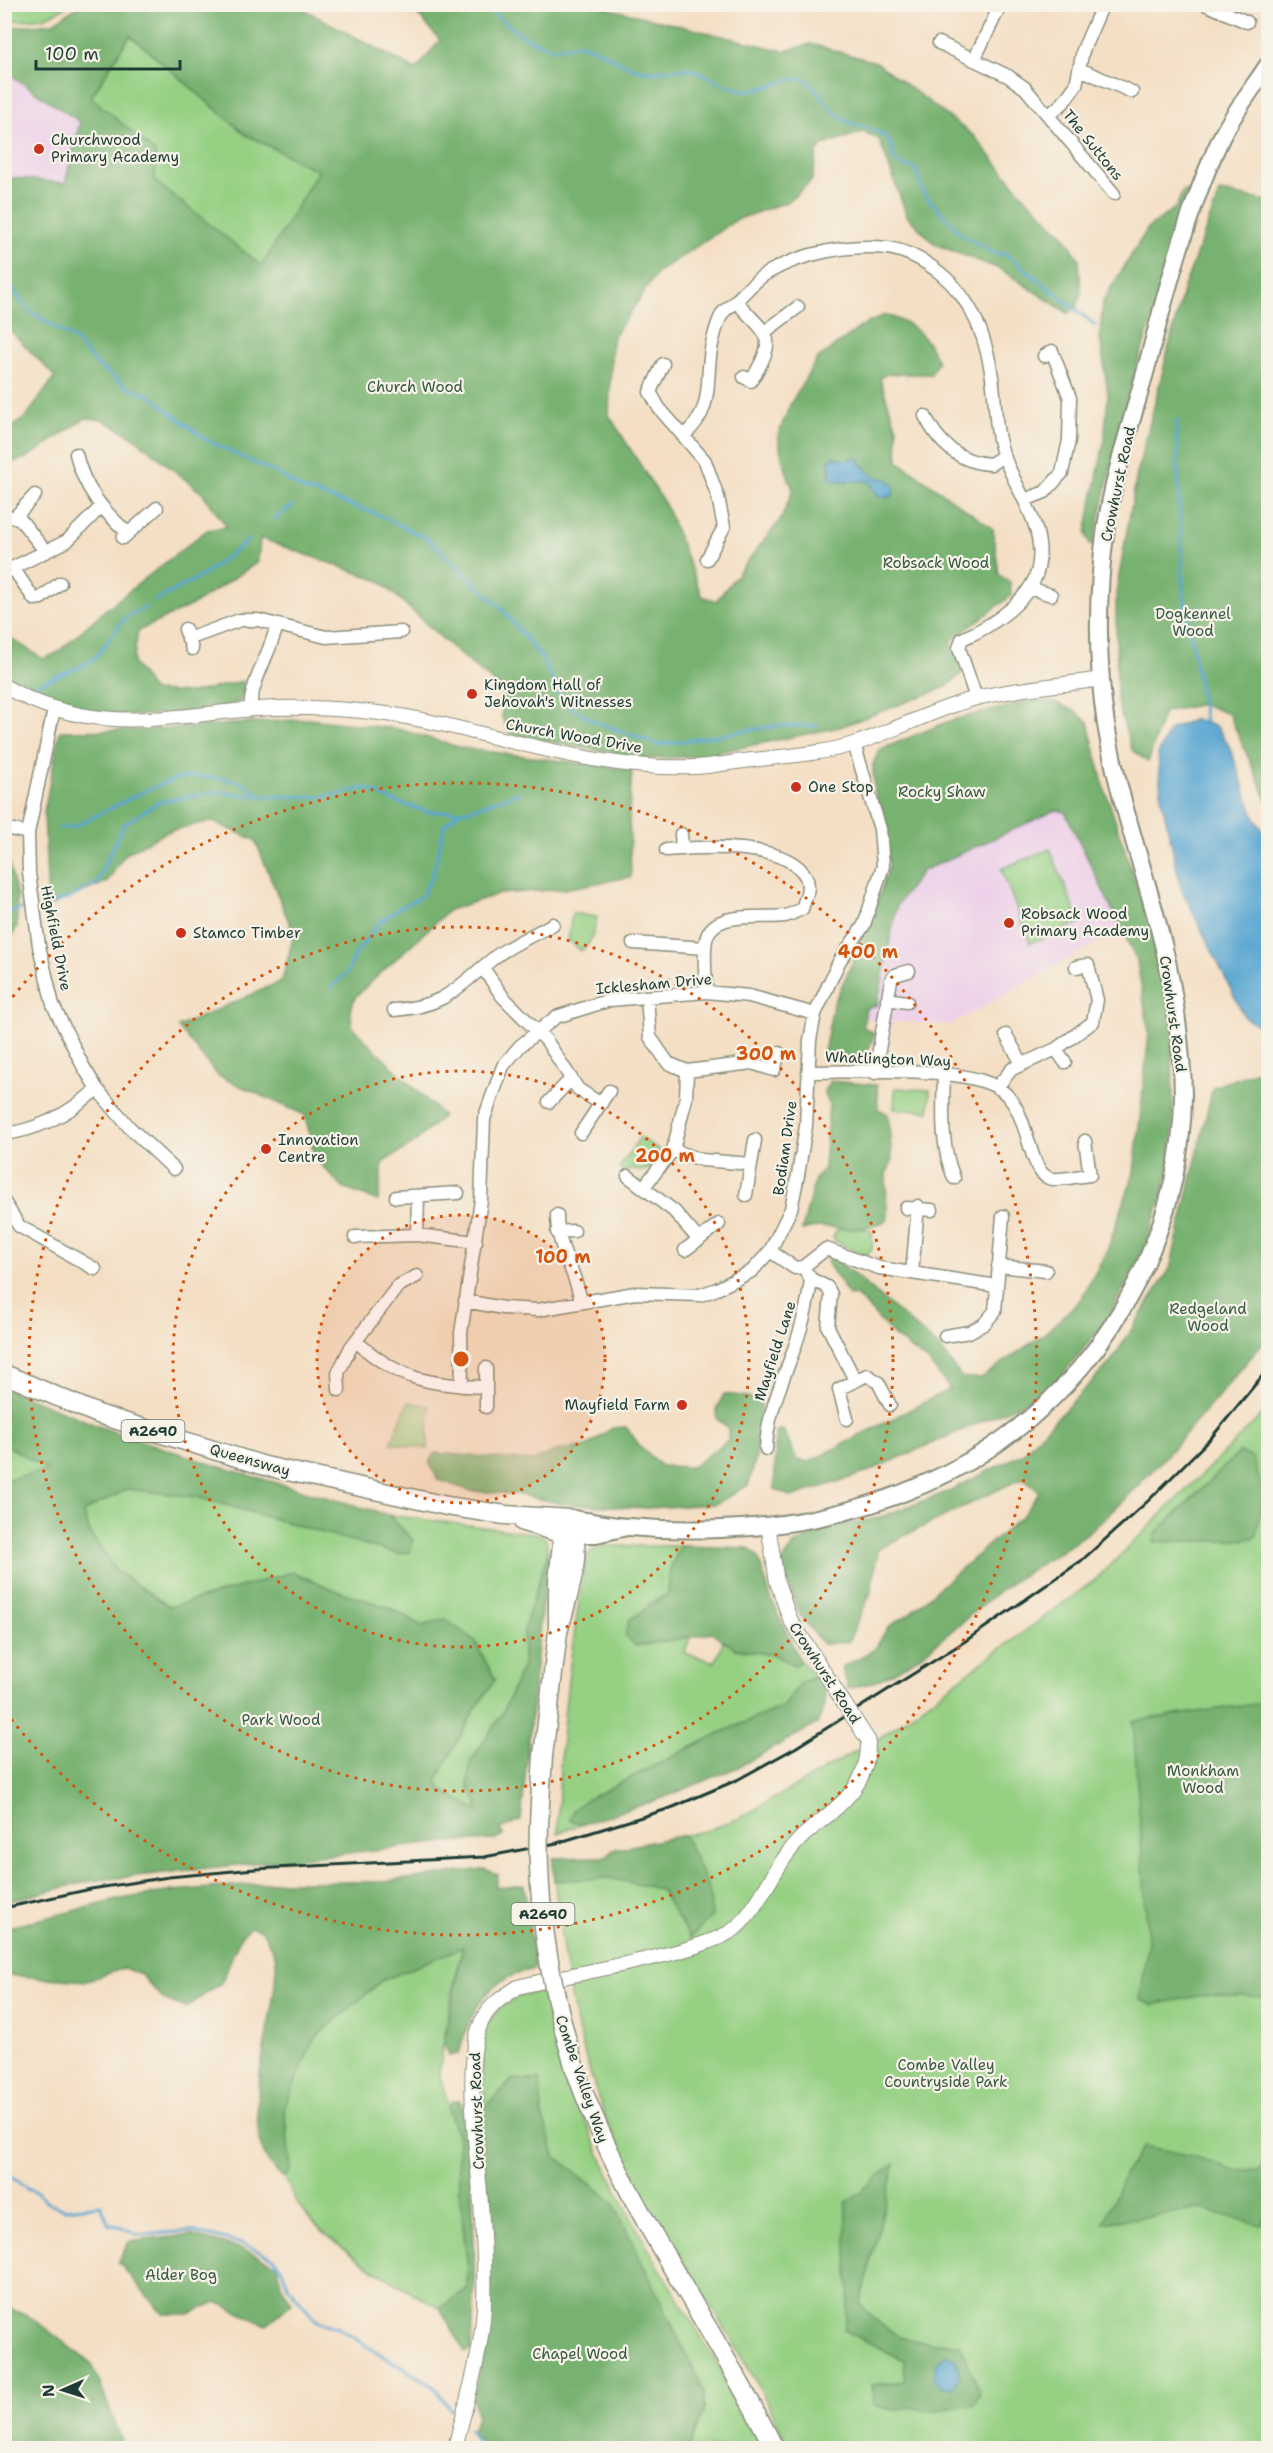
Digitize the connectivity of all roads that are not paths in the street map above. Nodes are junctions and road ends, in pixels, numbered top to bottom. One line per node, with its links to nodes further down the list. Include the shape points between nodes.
1 (1103, 4): 9 (street, The Suttons, via 1083,50)
2 (1205, 4): 3 (street)
3 (1222, 9): 5 (street)
4 (998, 10): 7 (street)
5 (1248, 22)
6 (939, 43): 7 (street, The Suttons)
7 (974, 60): 11 (street, The Suttons, via 1025,88)
8 (1269, 65): 39 (main road, Crowhurst Road, via 1223,135 1184,234 1157,326 1107,523 1102,574)
9 (1080, 69): 10 (street); 11 (street, The Suttons, via 1076,85)
10 (1132, 92)
11 (1049, 115): 12 (street, The Suttons)
12 (1114, 194)
13 (736, 301): 15 (street); 20 (street, via 722,315 712,342 708,397 700,418); 21 (street, via 767,273 792,261 853,248 889,248 923,259 946,278 980,326)
14 (798, 307): 15 (street)
15 (766, 331): 18 (street, via 766,355 751,381)
16 (1044, 356): 24 (street, via 1052,351 1070,398 1069,440 1062,473 1045,492)
17 (657, 370): 20 (street, via 650,392 658,408)
18 (744, 377)
19 (930, 420): 21 (street, via 934,435 963,459 991,464)
20 (683, 436): 29 (street, via 705,461 722,496 724,527)
21 (1004, 456): 24 (street)
22 (91, 461): 25 (street, via 77,460 83,480)
23 (35, 495): 27 (street)
24 (1024, 500): 32 (street, via 1037,532 1040,563)
25 (101, 507): 26 (street, via 126,536); 28 (street, via 67,541)
26 (157, 508)
27 (10, 516): 28 (street)
28 (46, 552): 30 (street)
29 (706, 559)
30 (9, 570): 34 (street)
31 (60, 583): 34 (street)
32 (1030, 588): 33 (street); 41 (street, via 1011,608 962,639 959,648)
33 (1051, 595)
34 (37, 599): 35 (street)
35 (44, 611)
36 (277, 625): 37 (street, via 326,637); 38 (street, via 240,620); 43 (street, via 271,650 250,693)
37 (396, 630)
38 (188, 639)
39 (1101, 680): 41 (street, Church Wood Drive); 127 (main road, Crowhurst Road, via 1114,767 1164,946 1182,1063 1178,1160 1155,1242 1127,1301 1091,1358 1051,1401 998,1443 963,1465 893,1497 823,1517)
40 (4, 686): 42 (street, Church Wood Drive)
41 (976, 698): 44 (street, Church Wood Drive)
42 (54, 709): 43 (street, Church Wood Drive, via 74,716 145,720); 46 (street, Highfield Drive)
43 (250, 710): 44 (street, Church Wood Drive, via 303,708 399,716 563,752 648,766 696,767 822,752)
44 (854, 744): 61 (street, Bodiam Drive, via 880,829 883,866 864,926 839,962)
45 (4, 828): 46 (street)
46 (28, 832): 74 (street, Highfield Drive, via 39,946 53,1005)
47 (681, 834): 48 (street)
48 (682, 849): 49 (street); 52 (street, via 738,847 794,864 806,878 808,891 802,909 788,916 727,920 712,927)
49 (666, 850)
50 (553, 924): 54 (street)
51 (633, 943): 52 (street)
52 (705, 948): 56 (street)
53 (1076, 967): 64 (street, via 1088,965 1097,1000 1096,1017)
54 (483, 968): 60 (street, via 452,994 418,1008); 62 (street, via 503,998)
55 (909, 972): 58 (street, via 895,975)
56 (706, 992): 57 (street, Icklesham Drive); 61 (street, Icklesham Drive, via 749,996)
57 (647, 997): 62 (street, Icklesham Drive, via 577,1008 556,1017); 68 (street, via 650,1037 668,1062)
58 (886, 999): 59 (street); 70 (street)
59 (907, 1002)
60 (393, 1010)
61 (815, 1014): 69 (street, Bodiam Drive)
62 (537, 1032): 72 (street, via 562,1061); 102 (street, Icklesham Drive, via 503,1066 488,1101 482,1133)
63 (1006, 1035): 67 (street)
64 (1056, 1049): 66 (street); 67 (street)
65 (779, 1053): 68 (street, via 778,1071 752,1063)
66 (1065, 1062)
67 (1022, 1064): 73 (street, via 1012,1069)
68 (687, 1071): 82 (street, via 686,1098)
69 (808, 1072): 70 (street, Whatlington Way); 104 (street, Bodiam Drive, via 806,1126 791,1209)
70 (875, 1073): 71 (street, Whatlington Way)
71 (944, 1074): 73 (street, Whatlington Way); 86 (street, via 941,1163)
72 (571, 1079): 76 (street); 77 (street, via 578,1089)
73 (997, 1087): 81 (street, Whatlington Way, via 1017,1106 1042,1175 1052,1179 1090,1175)
74 (97, 1089): 79 (street, via 75,1109 34,1128); 84 (street, Highfield Drive, via 130,1128)
75 (609, 1091): 77 (street)
76 (549, 1102)
77 (601, 1104): 78 (street)
78 (581, 1133)
79 (4, 1134)
80 (755, 1140): 83 (street)
81 (1085, 1141)
82 (673, 1149): 83 (street, via 702,1160); 87 (street)
83 (751, 1164): 89 (street)
84 (174, 1169)
85 (628, 1176): 87 (street)
86 (954, 1178)
87 (643, 1188): 101 (street, via 674,1211)
88 (452, 1190): 90 (street)
89 (746, 1195)
90 (418, 1196): 91 (street); 99 (street)
91 (396, 1197)
92 (4, 1202): 107 (street, via 19,1226)
93 (932, 1210): 109 (street, via 914,1208)
94 (557, 1215): 97 (street)
95 (1003, 1216): 105 (street)
96 (719, 1224): 101 (street)
97 (557, 1232): 98 (street); 114 (street)
98 (574, 1232)
99 (417, 1235): 100 (street); 102 (street)
100 (355, 1237)
101 (699, 1240): 103 (street)
102 (476, 1242): 113 (street, Icklesham Drive)
103 (685, 1250)
104 (770, 1251): 106 (street, via 795,1268); 114 (street, Bodiam Drive, via 752,1271 700,1295 634,1293)
105 (998, 1266): 108 (street); 112 (street)
106 (803, 1267): 109 (street, via 826,1249 859,1262); 111 (street)
107 (95, 1269)
108 (1046, 1271)
109 (912, 1273): 112 (street)
110 (417, 1276): 116 (street, via 398,1286)
111 (811, 1279): 119 (street, via 827,1287 831,1294 828,1327); 126 (street, Mayfield Lane, via 802,1326 766,1428)
112 (997, 1286): 115 (street, via 995,1311 984,1324 969,1332)
113 (465, 1301): 114 (street, Bodiam Drive, via 538,1310); 120 (street, Icklesham Drive)
114 (581, 1301)
115 (945, 1336)
116 (356, 1341): 120 (street, via 392,1370 423,1382); 122 (street, via 338,1372)
117 (486, 1368): 121 (street)
118 (4, 1374): 128 (main road, Queensway / A2690, via 98,1414 266,1466)
119 (855, 1380): 123 (street, via 867,1375 878,1382); 125 (street, via 839,1389)
120 (462, 1386): 121 (street)
121 (486, 1387): 124 (street)
122 (339, 1390)
123 (890, 1405)
124 (486, 1407)
125 (847, 1419)
126 (765, 1449)
127 (768, 1525): 128 (main road, Queensway); 129 (street, Crowhurst Road, bridge, via 777,1582 790,1619 868,1740 869,1757 863,1777 842,1802 798,1841 736,1928 693,1947 518,1987 500,1998 484,2016 474,2044 484,2307)
128 (570, 1529): 130 (main road, Combe Valley Way / A2690, bridge, via 558,1581 558,1632 538,1831 541,1902 559,2016 604,2145)
129 (455, 2448)
130 (774, 2448)

